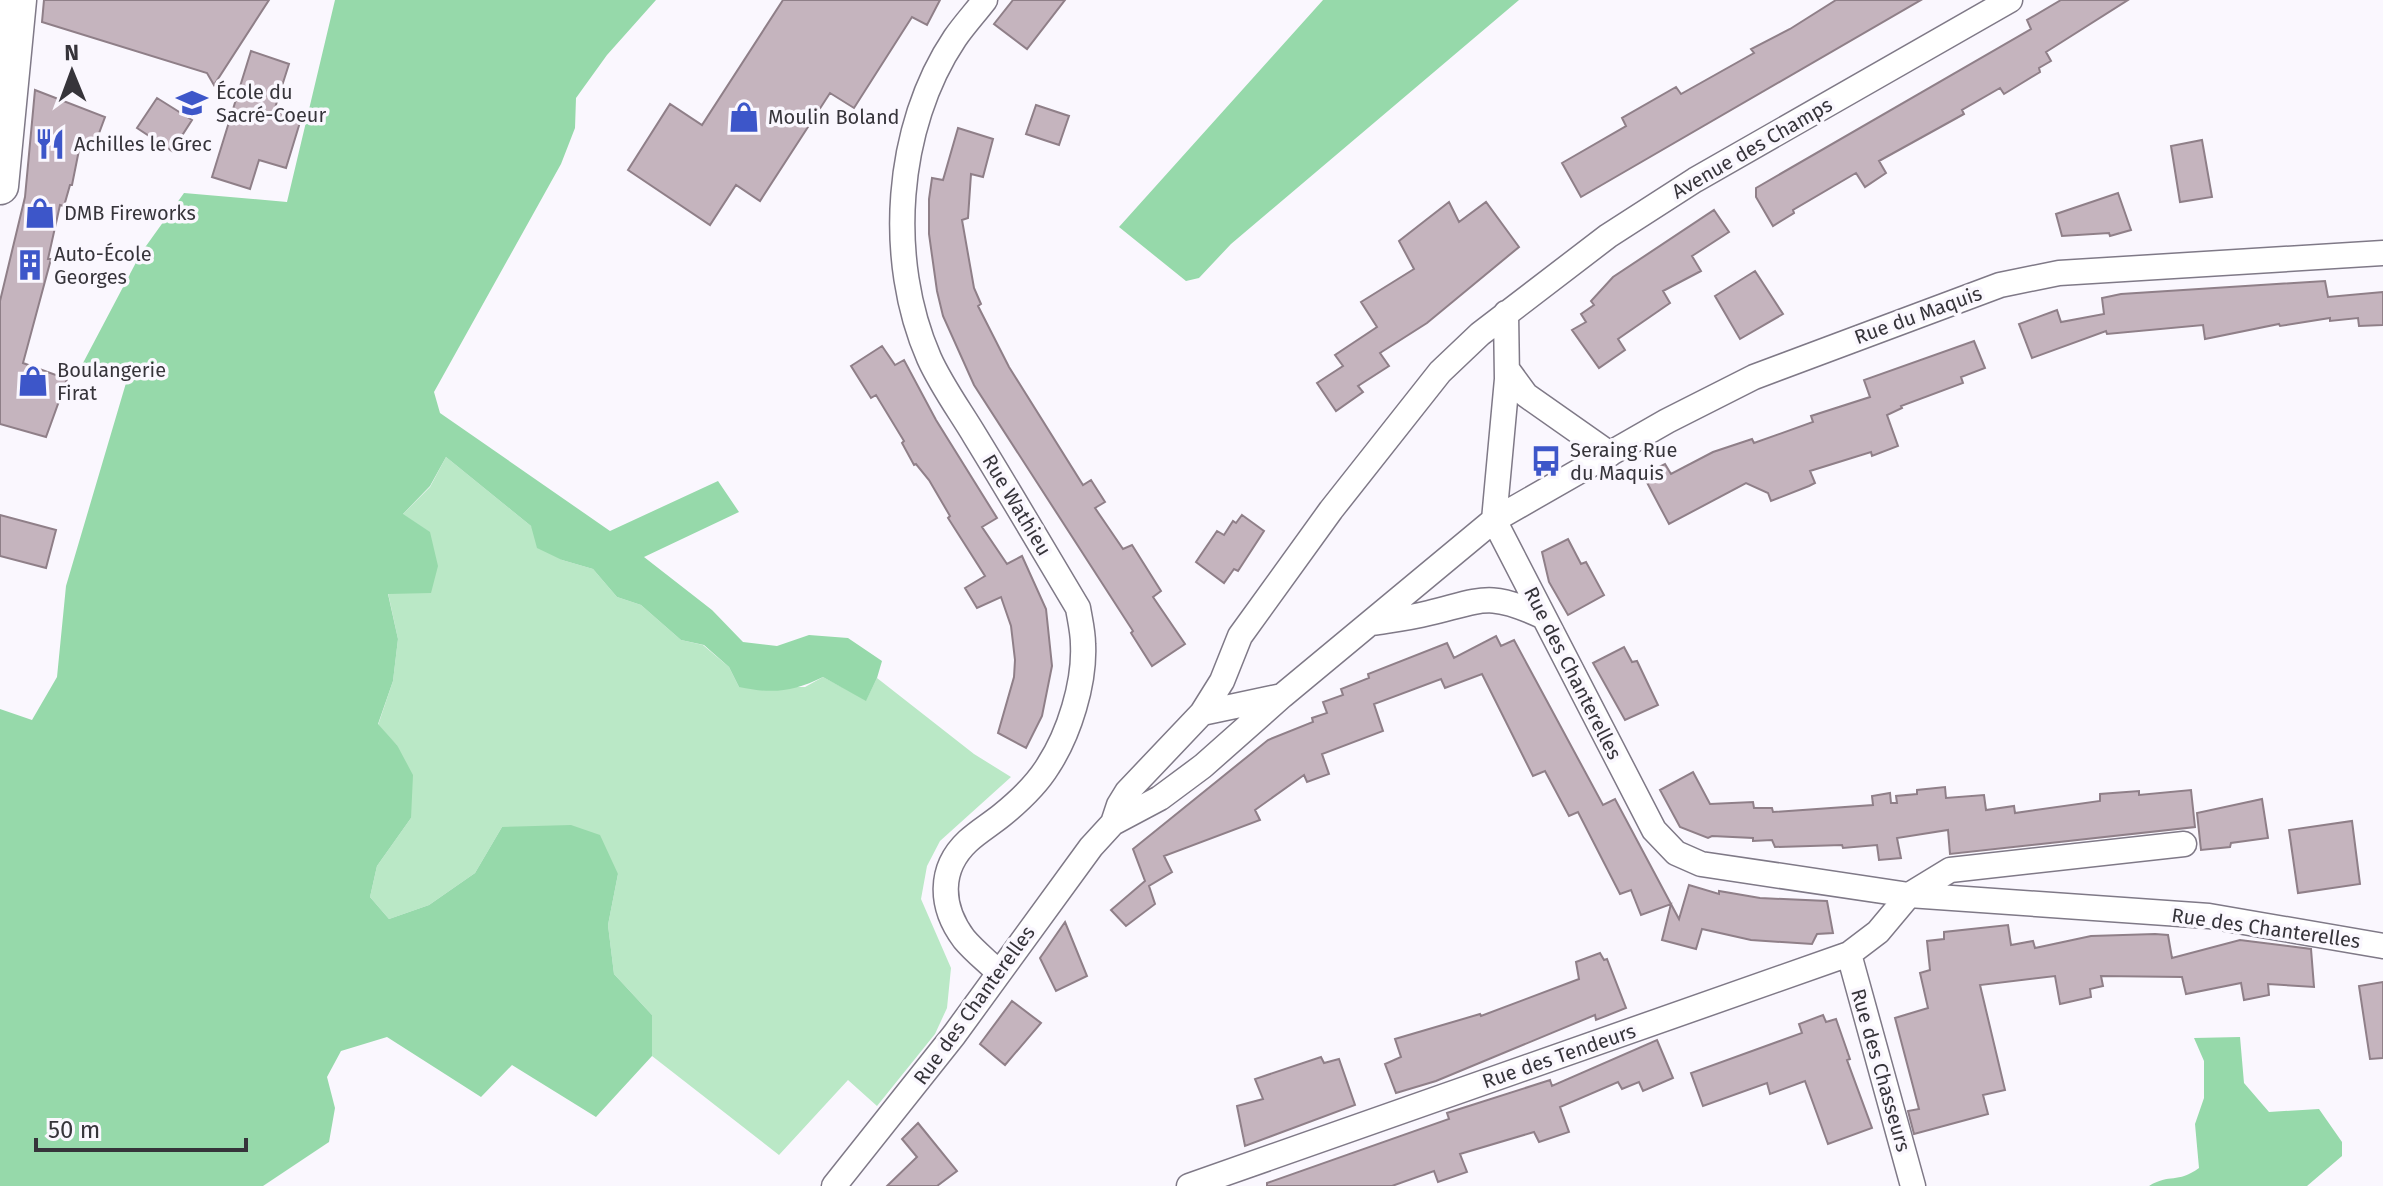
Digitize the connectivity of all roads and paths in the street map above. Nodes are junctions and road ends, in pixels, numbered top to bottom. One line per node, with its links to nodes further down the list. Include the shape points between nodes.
1 (18, 0): 4 (main road)
2 (985, 0): 20 (street, Rue Wathieu, via 954,40 926,94 910,146 902,240 907,282 929,358 1078,608 1083,645 1074,704 1048,767 969,840 947,869 949,913 965,940)
3 (2010, 0): 6 (street, Avenue des Champs, via 1695,180 1608,236)
4 (0, 186)
5 (2383, 253): 8 (street, Rue du Maquis, via 2059,273 2000,285 1754,377)
6 (1506, 313): 7 (street); 12 (street, Avenue des Champs, via 1440,372 1331,510 1240,636)
7 (1507, 369): 8 (street, via 1526,395); 9 (street)
8 (1610, 454): 9 (street, Rue du Maquis)
9 (1494, 520): 10 (street, Rue des Chanterelles); 11 (street, Rue des Chanterelles)
10 (1544, 617): 11 (street, via 1486,599); 17 (street, Rue des Chanterelles, via 1654,830 1676,853 1701,864)
11 (1370, 623): 13 (street, Rue des Chanterelles)
12 (1230, 665): 13 (street, via 1242,691); 14 (street, Avenue des Champs)
13 (1282, 696): 14 (street, Rue des Chanterelles); 15 (street, Rue des Chanterelles, via 1182,782)
14 (1202, 713): 15 (street, Rue des Chanterelles, via 1127,792)
15 (1113, 823): 20 (street, Rue des Chanterelles)
16 (2184, 844): 17 (street, via 1950,870)
17 (1909, 895): 18 (street, Rue des Chanterelles, via 2209,916); 19 (street, Rue des Tendeurs, via 1878,932)
18 (2383, 946)
19 (1849, 954): 22 (street, Rue des Tendeurs); 23 (street, Rue des Chasseurs)
20 (999, 973): 21 (street, Rue des Chanterelles)
21 (834, 1186)
22 (1189, 1186)
23 (1913, 1186)

